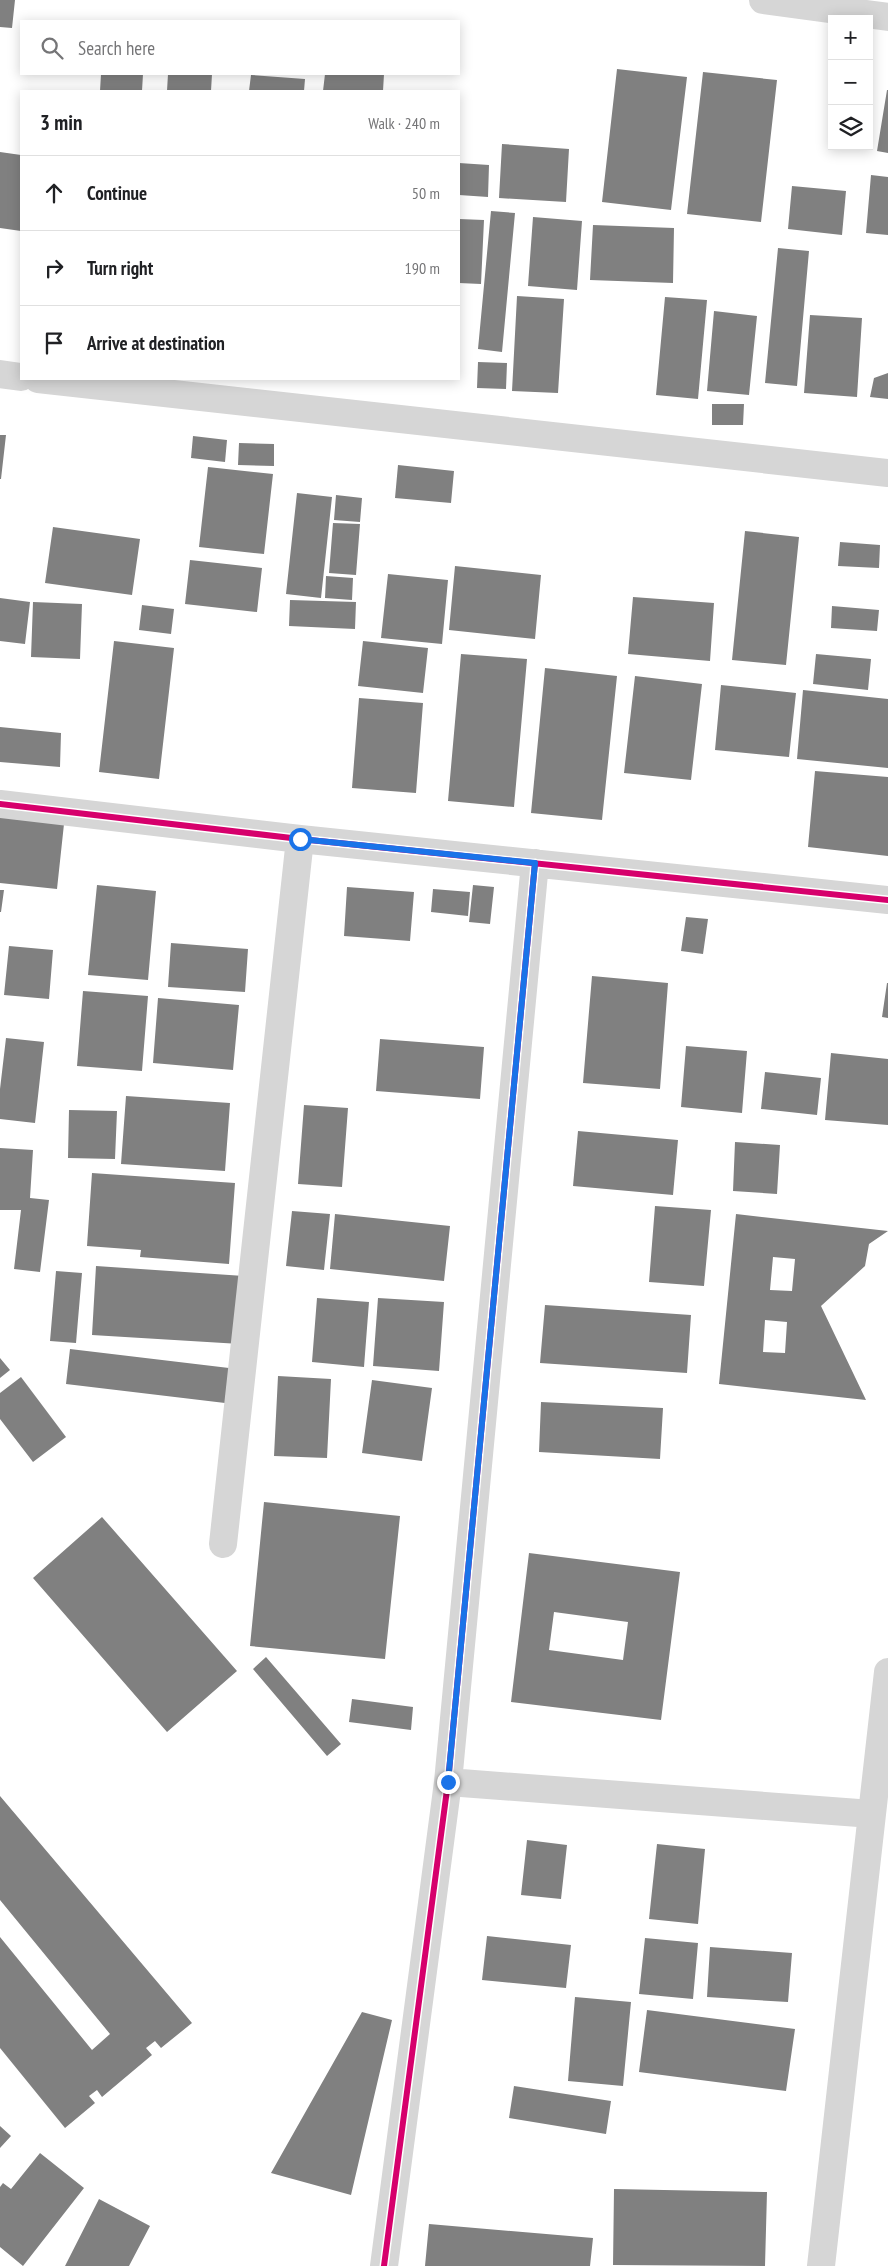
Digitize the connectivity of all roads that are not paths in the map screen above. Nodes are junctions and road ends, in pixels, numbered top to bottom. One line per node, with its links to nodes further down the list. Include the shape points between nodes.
1 (763, 0): 2 (street)
2 (888, 17)
3 (0, 374): 4 (street)
4 (20, 377)
5 (47, 380): 6 (street)
6 (888, 473)
7 (0, 804): 8 (street)
8 (300, 839): 9 (street); 11 (street)
9 (535, 863): 10 (street); 13 (street)
10 (888, 900)
11 (223, 1544)
12 (888, 1672): 14 (street)
13 (448, 1782): 14 (street); 15 (street)
14 (872, 1814): 16 (street)
15 (384, 2266)
16 (821, 2266)

